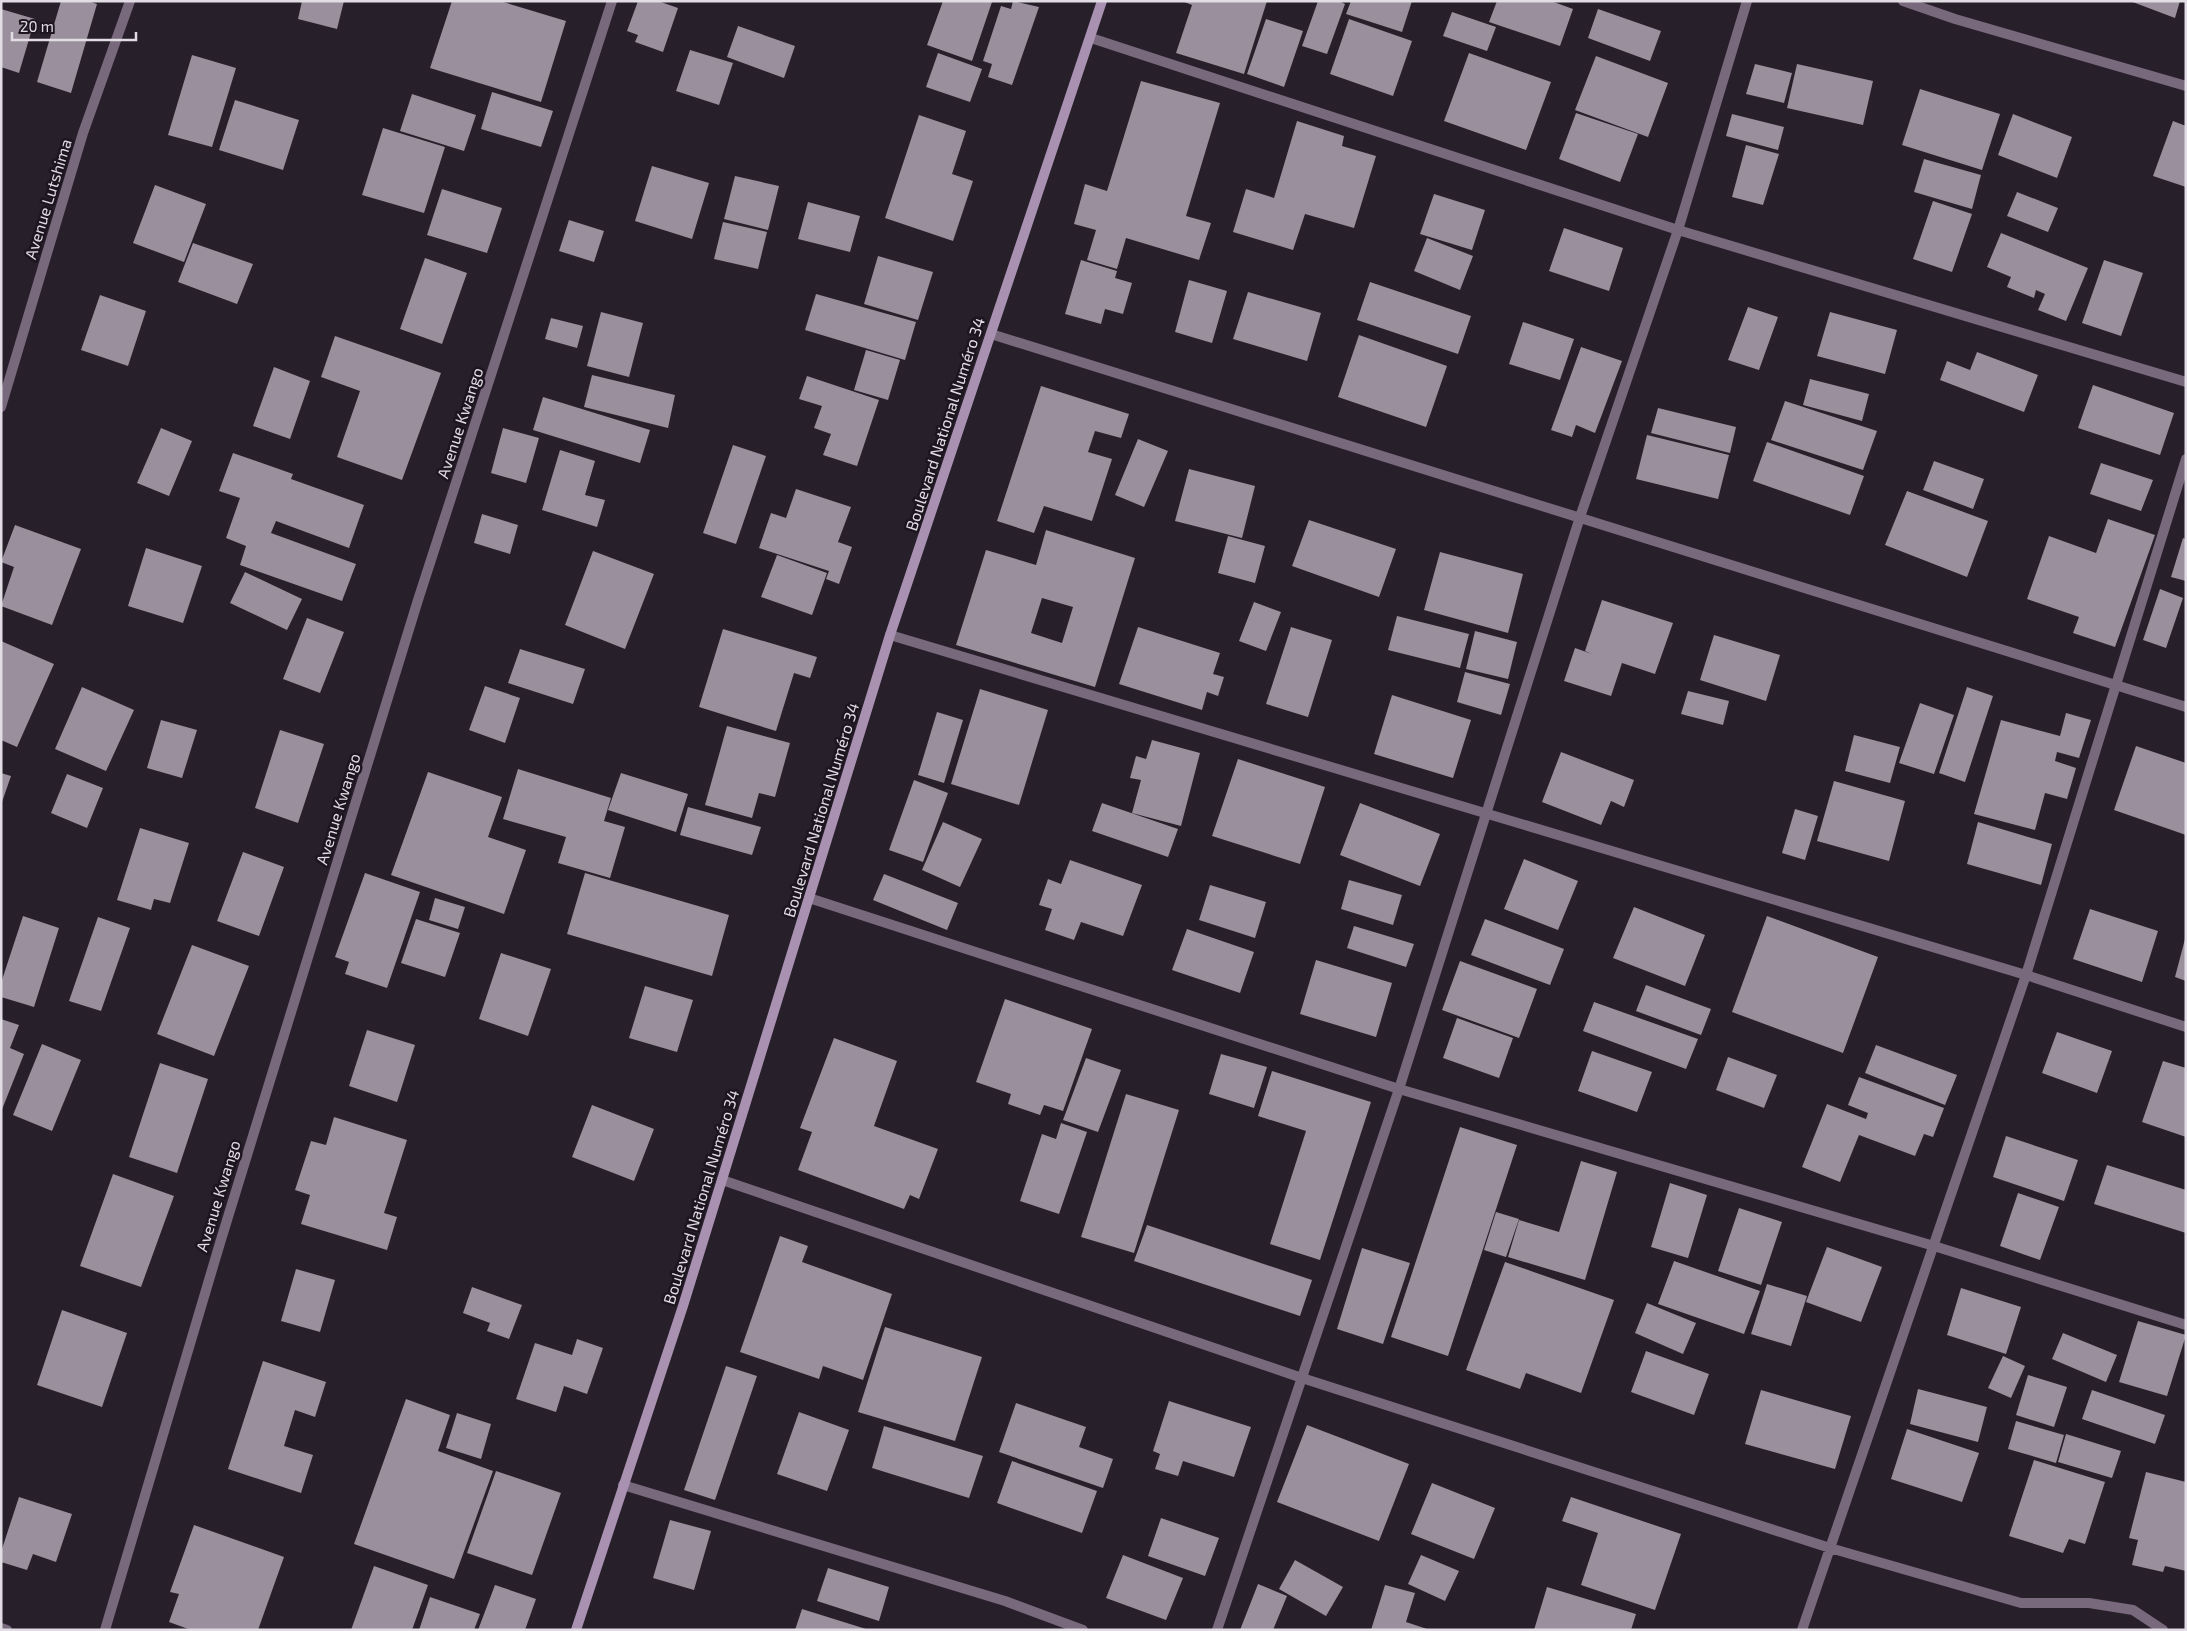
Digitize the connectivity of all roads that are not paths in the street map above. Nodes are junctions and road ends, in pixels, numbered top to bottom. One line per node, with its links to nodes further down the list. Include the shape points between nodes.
1 (130, 1): 11 (street, Avenue Lutshima, via 83,133)
2 (612, 1): 30 (street, Avenue Kwango, via 418,600)
3 (1102, 1): 6 (main road, Boulevard National Numéro 34)
4 (1746, 1): 8 (street)
5 (1903, 1): 7 (street)
6 (1091, 38): 8 (street); 9 (main road, Boulevard National Numéro 34)
7 (2186, 86)
8 (1678, 230): 10 (street); 13 (street)
9 (991, 334): 13 (street); 14 (main road, Boulevard National Numéro 34)
10 (2186, 382)
11 (1, 407)
12 (2186, 459): 15 (street)
13 (1580, 517): 15 (street); 17 (street)
14 (890, 635): 17 (street); 18 (main road, Boulevard National Numéro 34)
15 (2116, 685): 16 (street); 19 (street)
16 (2186, 707)
17 (1487, 814): 19 (street); 21 (street)
18 (809, 898): 21 (street); 22 (main road, Boulevard National Numéro 34)
19 (2026, 975): 20 (street); 23 (street)
20 (2186, 1027)
21 (1399, 1089): 23 (street); 25 (street)
22 (722, 1180): 25 (street); 26 (main road, Boulevard National Numéro 34)
23 (1934, 1246): 24 (street); 27 (street)
24 (2186, 1325)
25 (1302, 1378): 27 (street); 33 (street)
26 (623, 1484): 31 (main road, Boulevard National Numéro 34); 32 (street, via 1005,1601)
27 (1830, 1548): 34 (street); 35 (street, via 2021,1603 2089,1603 2133,1610)
28 (1, 1628): 29 (street)
29 (7, 1630)
30 (105, 1630)
31 (576, 1630)
32 (1083, 1630)
33 (1217, 1630)
34 (1802, 1630)
35 (2163, 1630)

